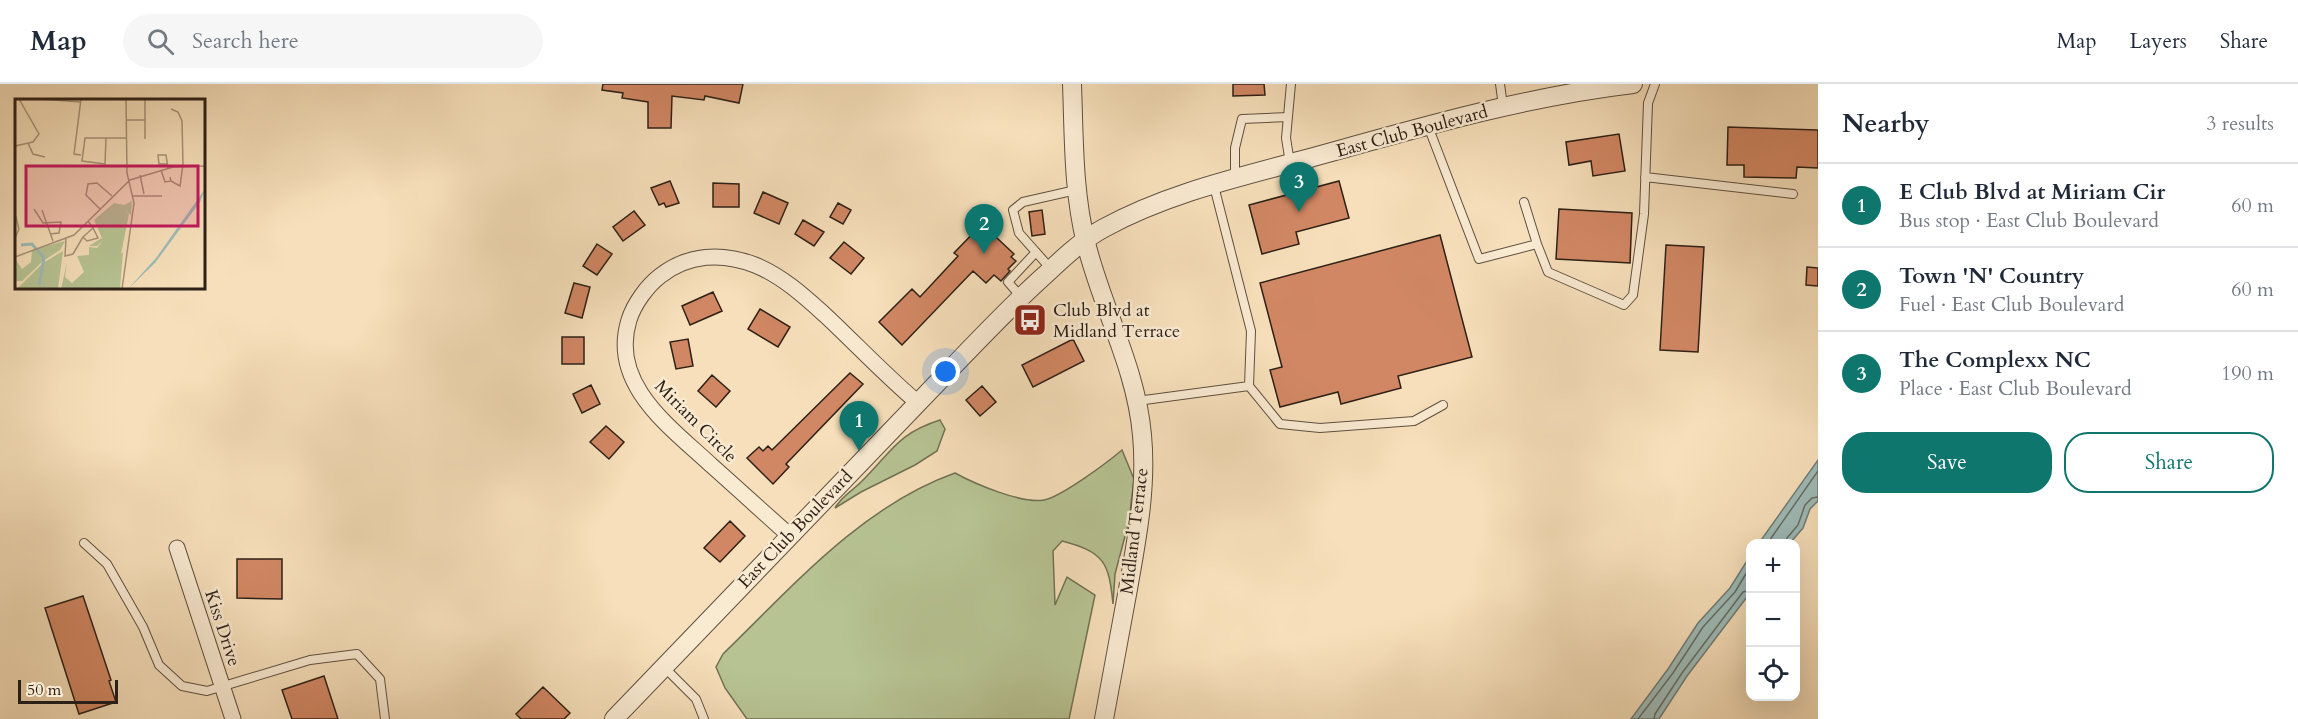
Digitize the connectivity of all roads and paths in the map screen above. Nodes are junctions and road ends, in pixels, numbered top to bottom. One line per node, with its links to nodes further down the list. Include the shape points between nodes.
1 (1072, 84): 14 (street, Midland Terrace)
2 (1292, 84): 8 (lane)
3 (1500, 84): 7 (lane)
4 (1633, 84): 6 (street, East Club Boulevard)
5 (1654, 84): 11 (lane, via 1648,103)
6 (1566, 89): 7 (street, East Club Boulevard)
7 (1503, 107): 9 (street, East Club Boulevard)
8 (1288, 117): 10 (lane); 12 (lane, via 1242,120 1235,148)
9 (1428, 126): 10 (street, East Club Boulevard); 18 (lane, via 1479,259)
10 (1290, 163): 12 (street, East Club Boulevard)
11 (1645, 177): 15 (lane); 18 (lane, via 1633,295 1624,305 1548,272)
12 (1235, 178): 13 (street, East Club Boulevard)
13 (1214, 184): 17 (street, East Club Boulevard, via 1153,205 1102,229); 22 (lane, via 1251,331)
14 (1078, 190): 17 (street, Midland Terrace); 19 (lane, via 1023,202 1013,210 1019,233)
15 (1793, 194)
16 (1524, 202): 18 (lane)
17 (1085, 242): 20 (street, East Club Boulevard); 23 (street, Midland Terrace, via 1134,382)
18 (1537, 244)
19 (1036, 252): 20 (lane); 21 (lane, via 1008,282)
20 (1051, 269): 21 (street, East Club Boulevard)
21 (1021, 297): 24 (street, East Club Boulevard)
22 (1249, 386): 23 (lane); 25 (lane, via 1280,424 1320,428 1414,421)
23 (1137, 401): 35 (street, Midland Terrace, via 1143,491)
24 (918, 402): 26 (street, East Club Boulevard); 26 (street, Miriam Circle, via 775,274 738,259 701,257 681,262 659,277 632,313 625,334 629,371 639,392 660,418)
25 (1443, 405)
26 (789, 535): 29 (street, East Club Boulevard)
27 (84, 543): 30 (lane, via 107,564 143,627 159,665 182,686 207,691)
28 (177, 548): 30 (street, Kiss Drive)
29 (664, 667): 33 (street, East Club Boulevard); 34 (lane, via 696,699)
30 (222, 685): 31 (street, Kiss Drive); 32 (lane, via 310,660 357,654 380,680)
31 (233, 719)
32 (385, 719)
33 (614, 719)
34 (704, 719)
35 (1104, 719)

